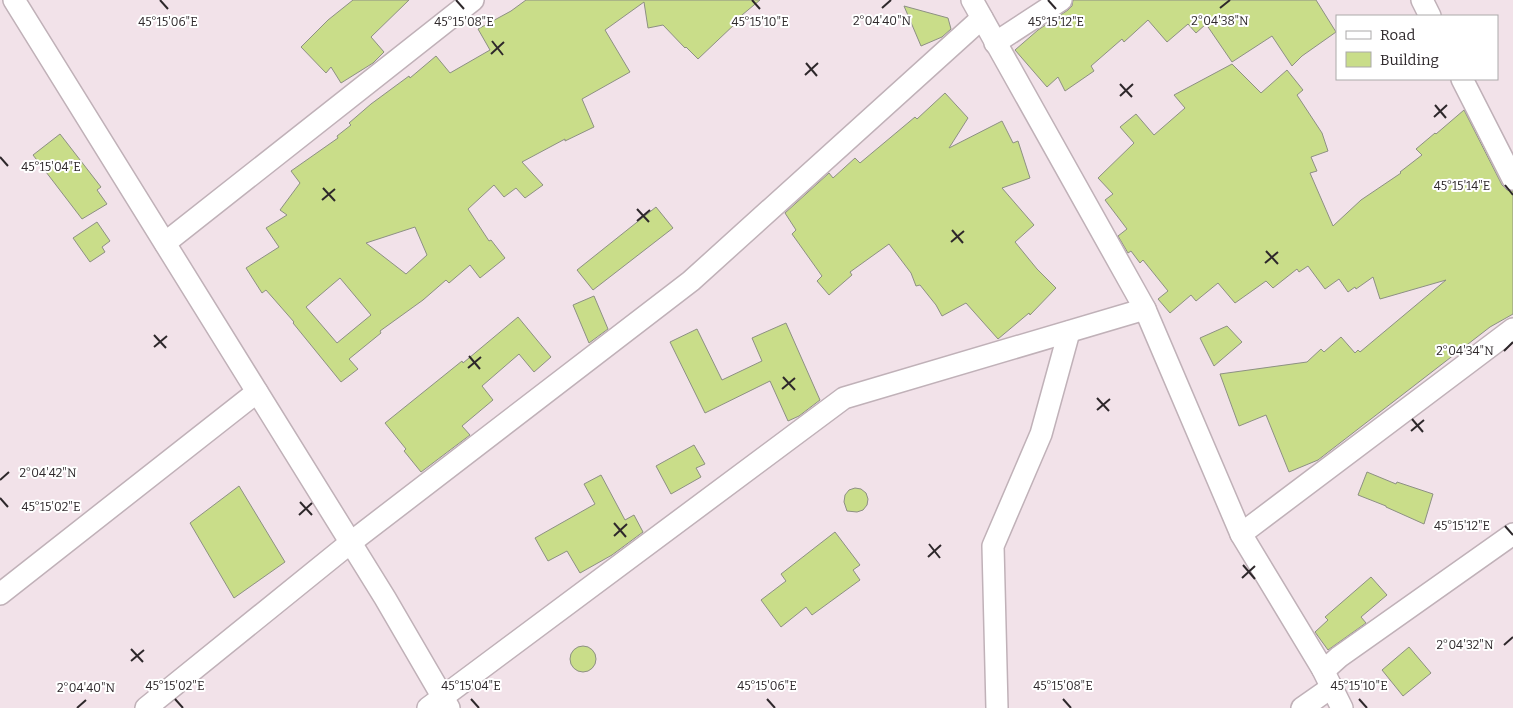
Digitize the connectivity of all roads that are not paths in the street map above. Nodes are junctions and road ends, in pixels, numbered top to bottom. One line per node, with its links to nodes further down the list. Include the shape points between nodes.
1 (14, 0): 10 (street)
2 (473, 0): 10 (street)
3 (1061, 0): 7 (street)
4 (1422, 0): 6 (street)
5 (977, 9): 7 (street); 17 (street, via 691,281)
6 (1430, 15)
7 (995, 44): 11 (street)
8 (1463, 80): 9 (street)
9 (1513, 179)
10 (165, 243): 14 (street)
11 (1145, 309): 13 (street); 15 (street)
12 (1513, 329): 15 (street)
13 (1069, 332): 21 (street, via 844,398); 23 (street, via 1041,434 993,546)
14 (257, 392): 17 (street); 18 (street)
15 (1241, 534): 19 (street)
16 (1513, 534): 19 (street)
17 (350, 542): 21 (street); 22 (street)
18 (0, 594)
19 (1322, 668): 20 (street)
20 (1332, 687): 24 (street); 25 (street)
21 (440, 704)
22 (146, 708)
23 (997, 708)
24 (1302, 708)
25 (1342, 708)

